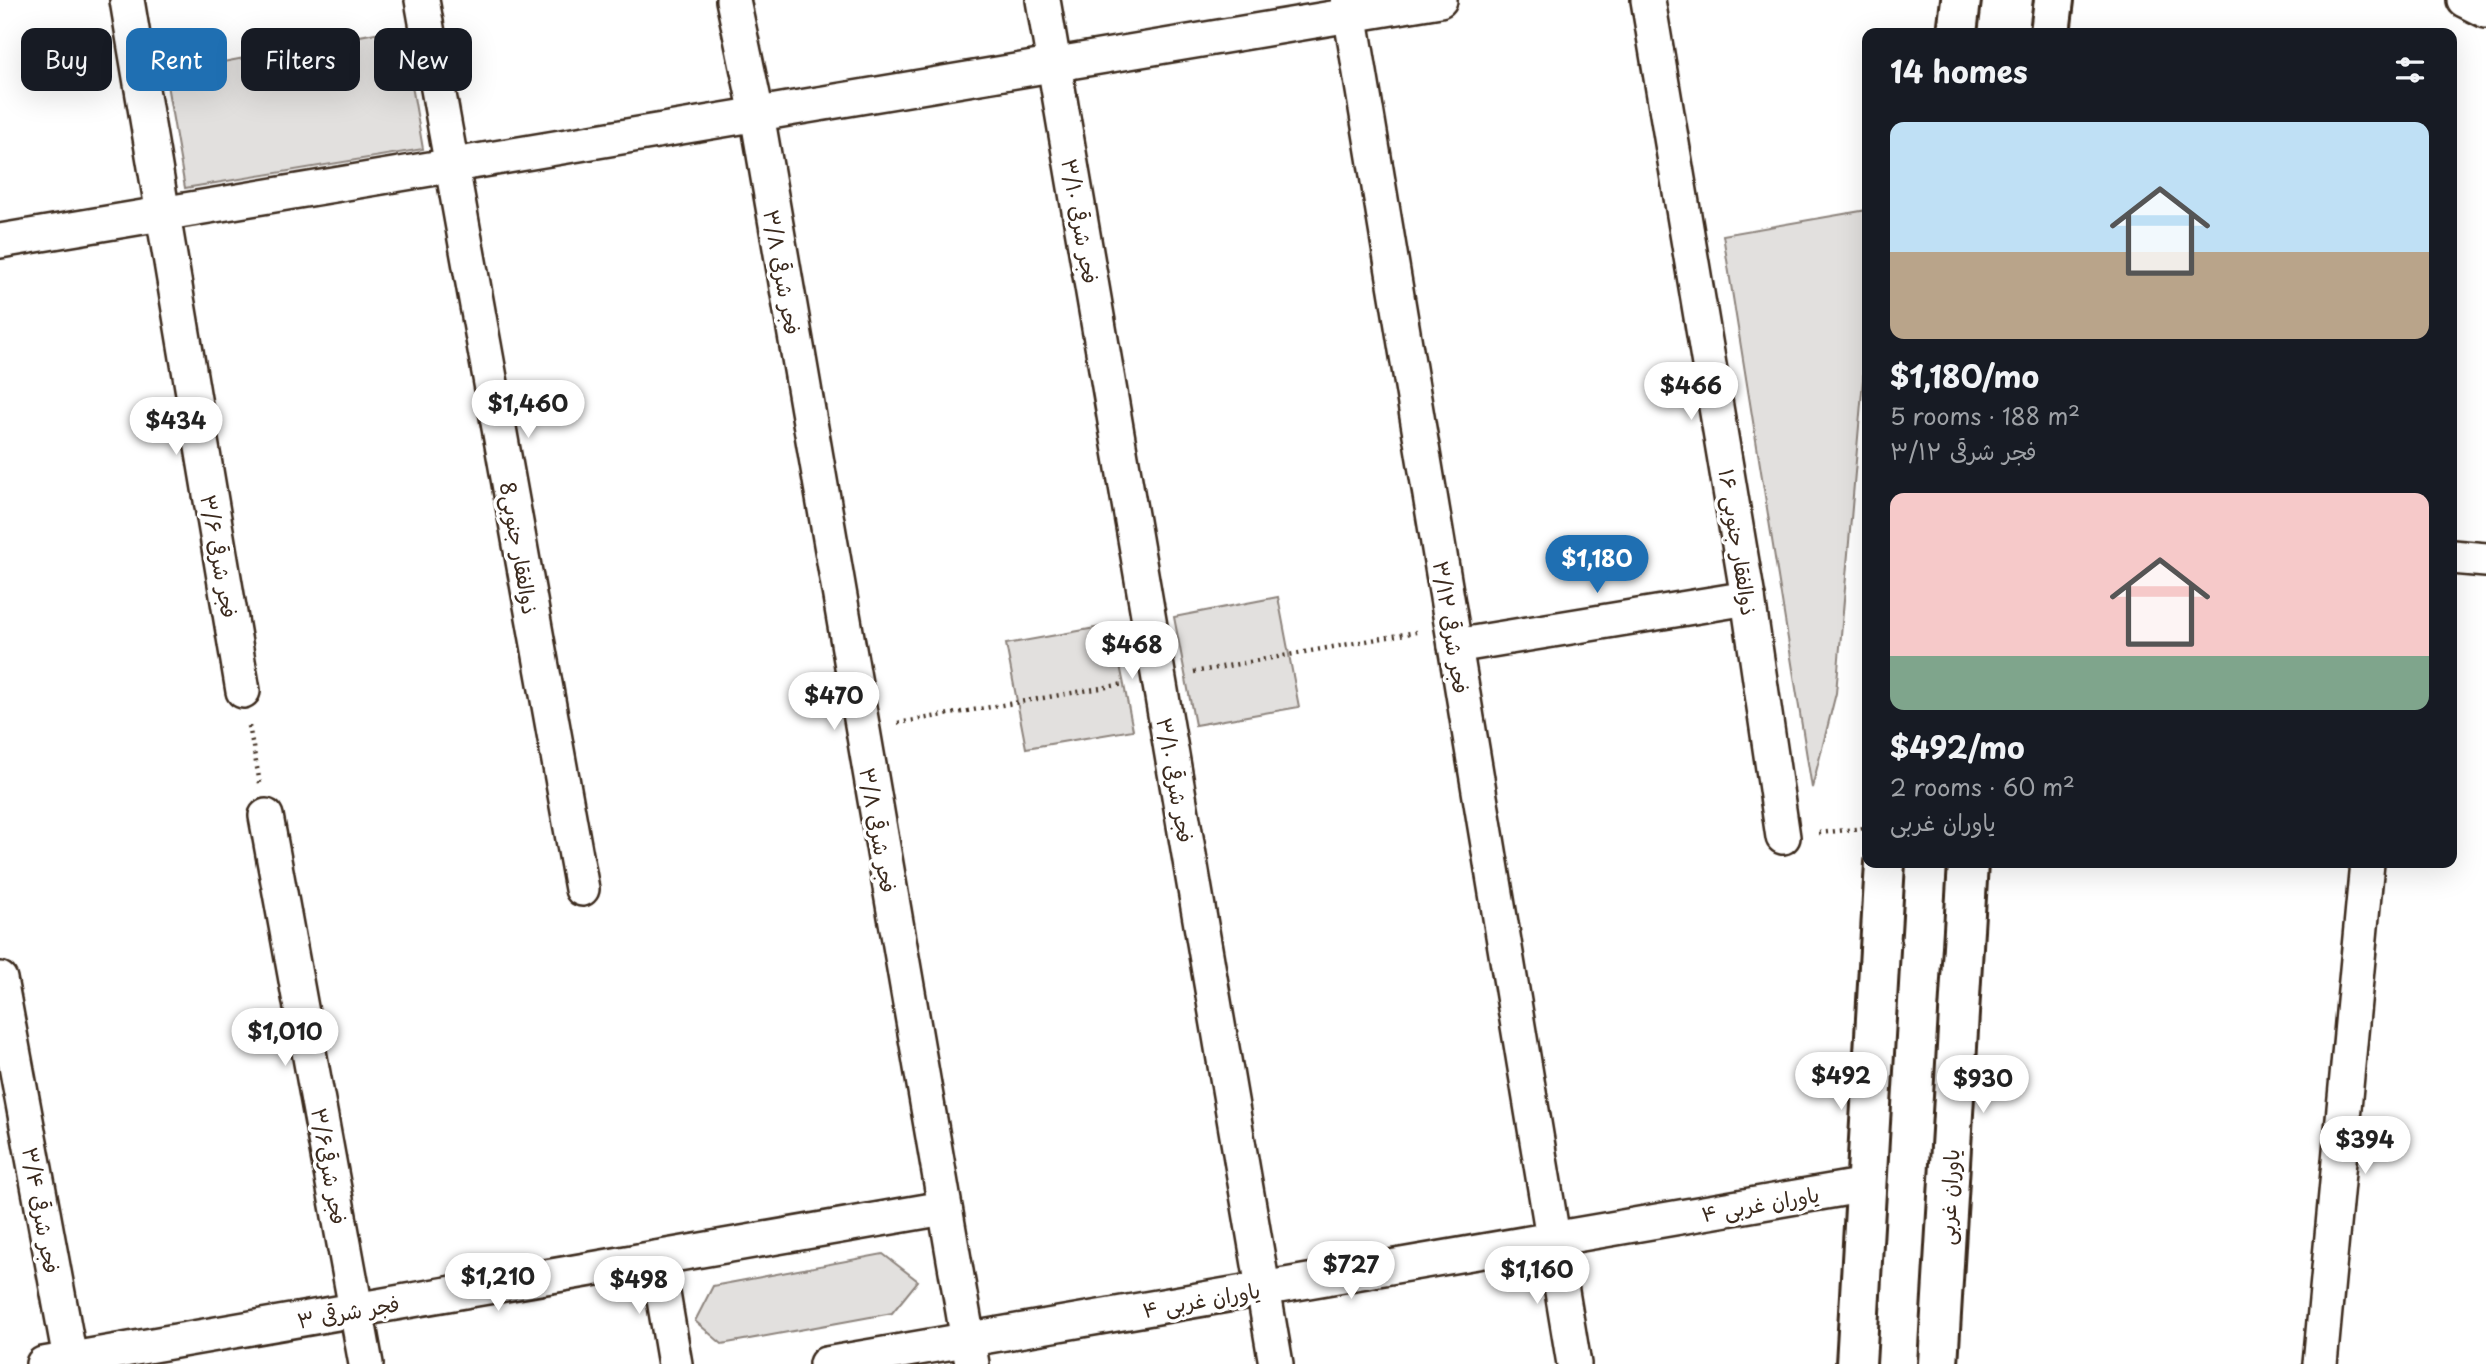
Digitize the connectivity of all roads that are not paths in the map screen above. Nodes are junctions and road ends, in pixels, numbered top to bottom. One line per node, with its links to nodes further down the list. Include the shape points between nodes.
1 (127, 0): 17 (street, ۳/۶ فجر شرقی)
2 (422, 0): 16 (street, 8ذوالفقار جنوبی)
3 (733, 0): 15 (street, ۳/۸ فجر شرقی)
4 (1043, 0): 14 (street, ۳/۱۰ فجر شرقی)
5 (1440, 0): 10 (street)
6 (1648, 0): 21 (street, ۱۶ ذوالفقار جنوبی)
7 (1961, 0): 12 (main road)
8 (2054, 0): 13 (main road)
9 (2464, 0): 11 (street)
10 (1349, 8): 14 (street); 22 (street, ۳/۱۲ فجر شرقی)
11 (2486, 11)
12 (1958, 28)
13 (2051, 28)
14 (1054, 64): 15 (street); 35 (street, ۳/۱۰ فجر شرقی)
15 (757, 114): 16 (street); 32 (street, ۳/۸ فجر شرقی)
16 (452, 166): 17 (street); 29 (street, 8ذوالفقار جنوبی)
17 (163, 214): 18 (street); 23 (street, ۳/۶ فجر شرقی)
18 (0, 241)
19 (2457, 557): 20 (street)
20 (2486, 560)
21 (1748, 598): 22 (street); 25 (street, ۱۶ ذوالفقار جنوبی)
22 (1454, 636): 33 (street, ۳/۱۲ فجر شرقی)
23 (243, 691)
24 (266, 816): 36 (street, فجر شرقی۳/۶)
25 (1783, 836)
26 (1885, 868): 31 (main road)
27 (1968, 868): 45 (main road, یاوران غربی)
28 (2367, 868): 46 (street)
29 (582, 889)
30 (0, 979): 38 (street, ۳/۴ فجر شرقی)
31 (1866, 1185): 33 (street, ۴ یاوران غربی); 44 (main road)
32 (944, 1208): 34 (street, ۳ فجر شرقی); 37 (street, ۳/۸ فجر شرقی)
33 (1554, 1239): 35 (street, ۴ یاوران غربی); 43 (street, ۳/۱۲ فجر شرقی)
34 (657, 1258): 36 (street, ۳ فجر شرقی); 40 (street)
35 (1263, 1289): 37 (street, ۴ یاوران غربی); 42 (street, ۳/۱۰ فجر شرقی)
36 (357, 1310): 38 (street, ۳ فجر شرقی); 39 (street, فجر شرقی۳/۶)
37 (970, 1352): 41 (street, ۴ یاوران غربی)
38 (61, 1362)
39 (366, 1364)
40 (675, 1364)
41 (826, 1364)
42 (1276, 1364)
43 (1574, 1364)
44 (1856, 1364)
45 (1938, 1364)
46 (2320, 1364)

